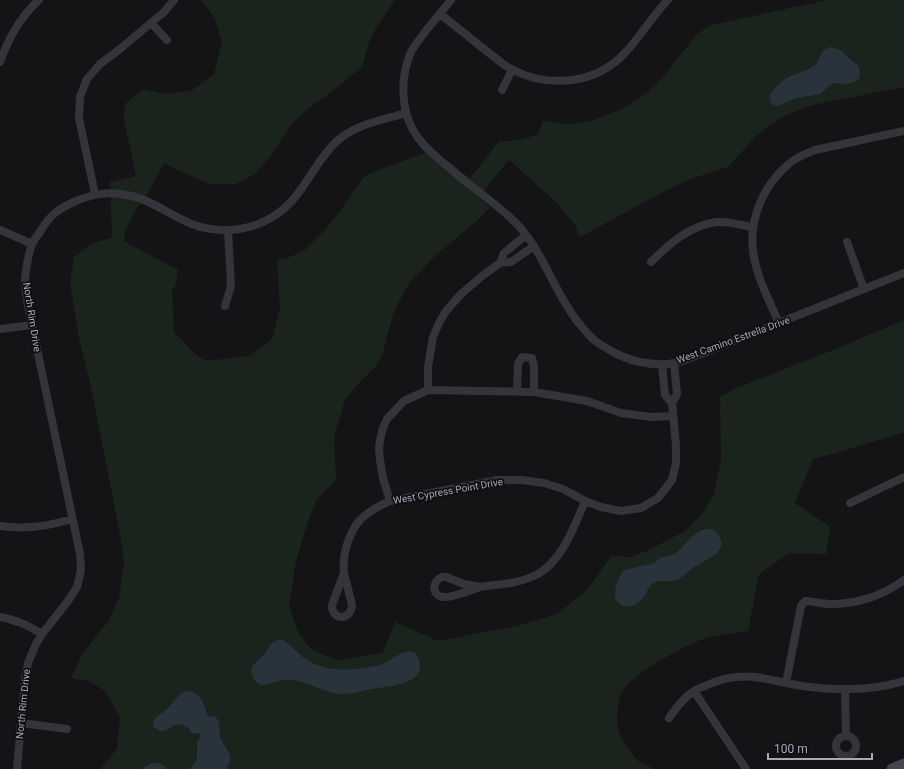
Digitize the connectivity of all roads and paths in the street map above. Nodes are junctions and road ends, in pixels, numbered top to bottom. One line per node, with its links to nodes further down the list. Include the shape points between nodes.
1 (40, 0): 8 (street, via 23,18)
2 (174, 0): 6 (street)
3 (451, 0): 5 (street, West Camino Estrella Drive)
4 (668, 0): 9 (street, via 621,56 590,76 571,80 541,80)
5 (440, 14): 9 (street); 11 (street, West Camino Estrella Drive, via 416,43 408,62 403,88)
6 (151, 22): 7 (street); 13 (street, via 100,64 87,79 80,97 79,118)
7 (167, 40)
8 (0, 62)
9 (512, 70): 10 (street)
10 (502, 90)
11 (406, 113): 16 (street, North Rim Drive, via 371,122 347,134 325,154 301,191 283,210 265,222); 17 (street, West Camino Estrella Drive, via 411,126 430,153 504,213)
12 (904, 131): 14 (street, via 815,150 791,162 771,182 762,196)
13 (95, 194): 16 (street, North Rim Drive, via 134,196 147,200 194,225 214,230); 19 (street, North Rim Drive, via 54,213)
14 (752, 226): 21 (street, via 716,222 698,227 678,238); 26 (street, via 756,268)
15 (0, 230): 19 (street)
16 (228, 230): 25 (street, via 231,286)
17 (526, 235): 20 (street, West Camino Estrella Drive); 22 (street, via 504,253)
18 (847, 242): 24 (street)
19 (32, 244): 27 (street, North Rim Drive, via 25,281)
20 (534, 246): 22 (street, via 511,262); 30 (street, West Camino Estrella Drive, via 572,314 592,339 610,350 638,361)
21 (651, 262)
22 (500, 263): 31 (street, via 461,294 440,321 433,337 428,367)
23 (904, 273): 24 (street, West Camino Estrella Drive)
24 (864, 289): 26 (street, West Camino Estrella Drive)
25 (225, 306)
26 (779, 323): 29 (street, West Camino Estrella Drive)
27 (32, 325): 28 (street); 40 (street, North Rim Drive)
28 (0, 329)
29 (674, 363): 30 (street, West Camino Estrella Drive); 34 (street, West Cypress Point Drive, via 677,394)
30 (662, 364): 34 (street, West Cypress Point Drive, via 665,395)
31 (428, 390): 32 (street); 37 (street, via 404,402 387,419 383,428 379,449 380,460)
32 (518, 391): 33 (street); 33 (street, via 518,364 522,357 532,358)
33 (534, 392): 35 (street, via 586,401 621,413 652,417)
34 (672, 403): 35 (street, West Cypress Point Drive)
35 (673, 416): 38 (street, West Cypress Point Drive, via 676,463 672,480 658,498 641,508 621,511)
36 (904, 477): 39 (street)
37 (390, 501): 38 (street, West Cypress Point Drive, via 497,480 522,480 544,482); 42 (street, West Cypress Point Drive, via 359,521 348,540)
38 (585, 501): 44 (street, via 562,551 551,565 535,576 512,583)
39 (850, 503)
40 (72, 519): 41 (street, via 35,527); 46 (street, North Rim Drive, via 80,554 81,570 77,587)
41 (0, 526)
42 (344, 573): 42 (street, West Cypress Point Drive, via 332,605 333,612 341,617 347,616 352,610)
43 (904, 580): 48 (street, via 882,593 860,601 829,604 805,601 801,606)
44 (480, 586): 44 (street, via 464,584 446,577 440,578 434,586 438,594 446,597 468,592)
45 (0, 617): 46 (street, via 13,619)
46 (42, 634): 52 (street, North Rim Drive, via 28,663)
47 (904, 681): 49 (street, via 882,686)
48 (786, 683): 49 (street); 50 (street, via 736,676)
49 (844, 689): 54 (street)
50 (694, 691): 51 (street, via 678,705); 57 (street)
51 (669, 718)
52 (21, 722): 53 (street); 56 (street, North Rim Drive)
53 (67, 729)
54 (846, 736)
55 (904, 764): 58 (street)
56 (17, 769)
57 (746, 769)
58 (892, 769)

